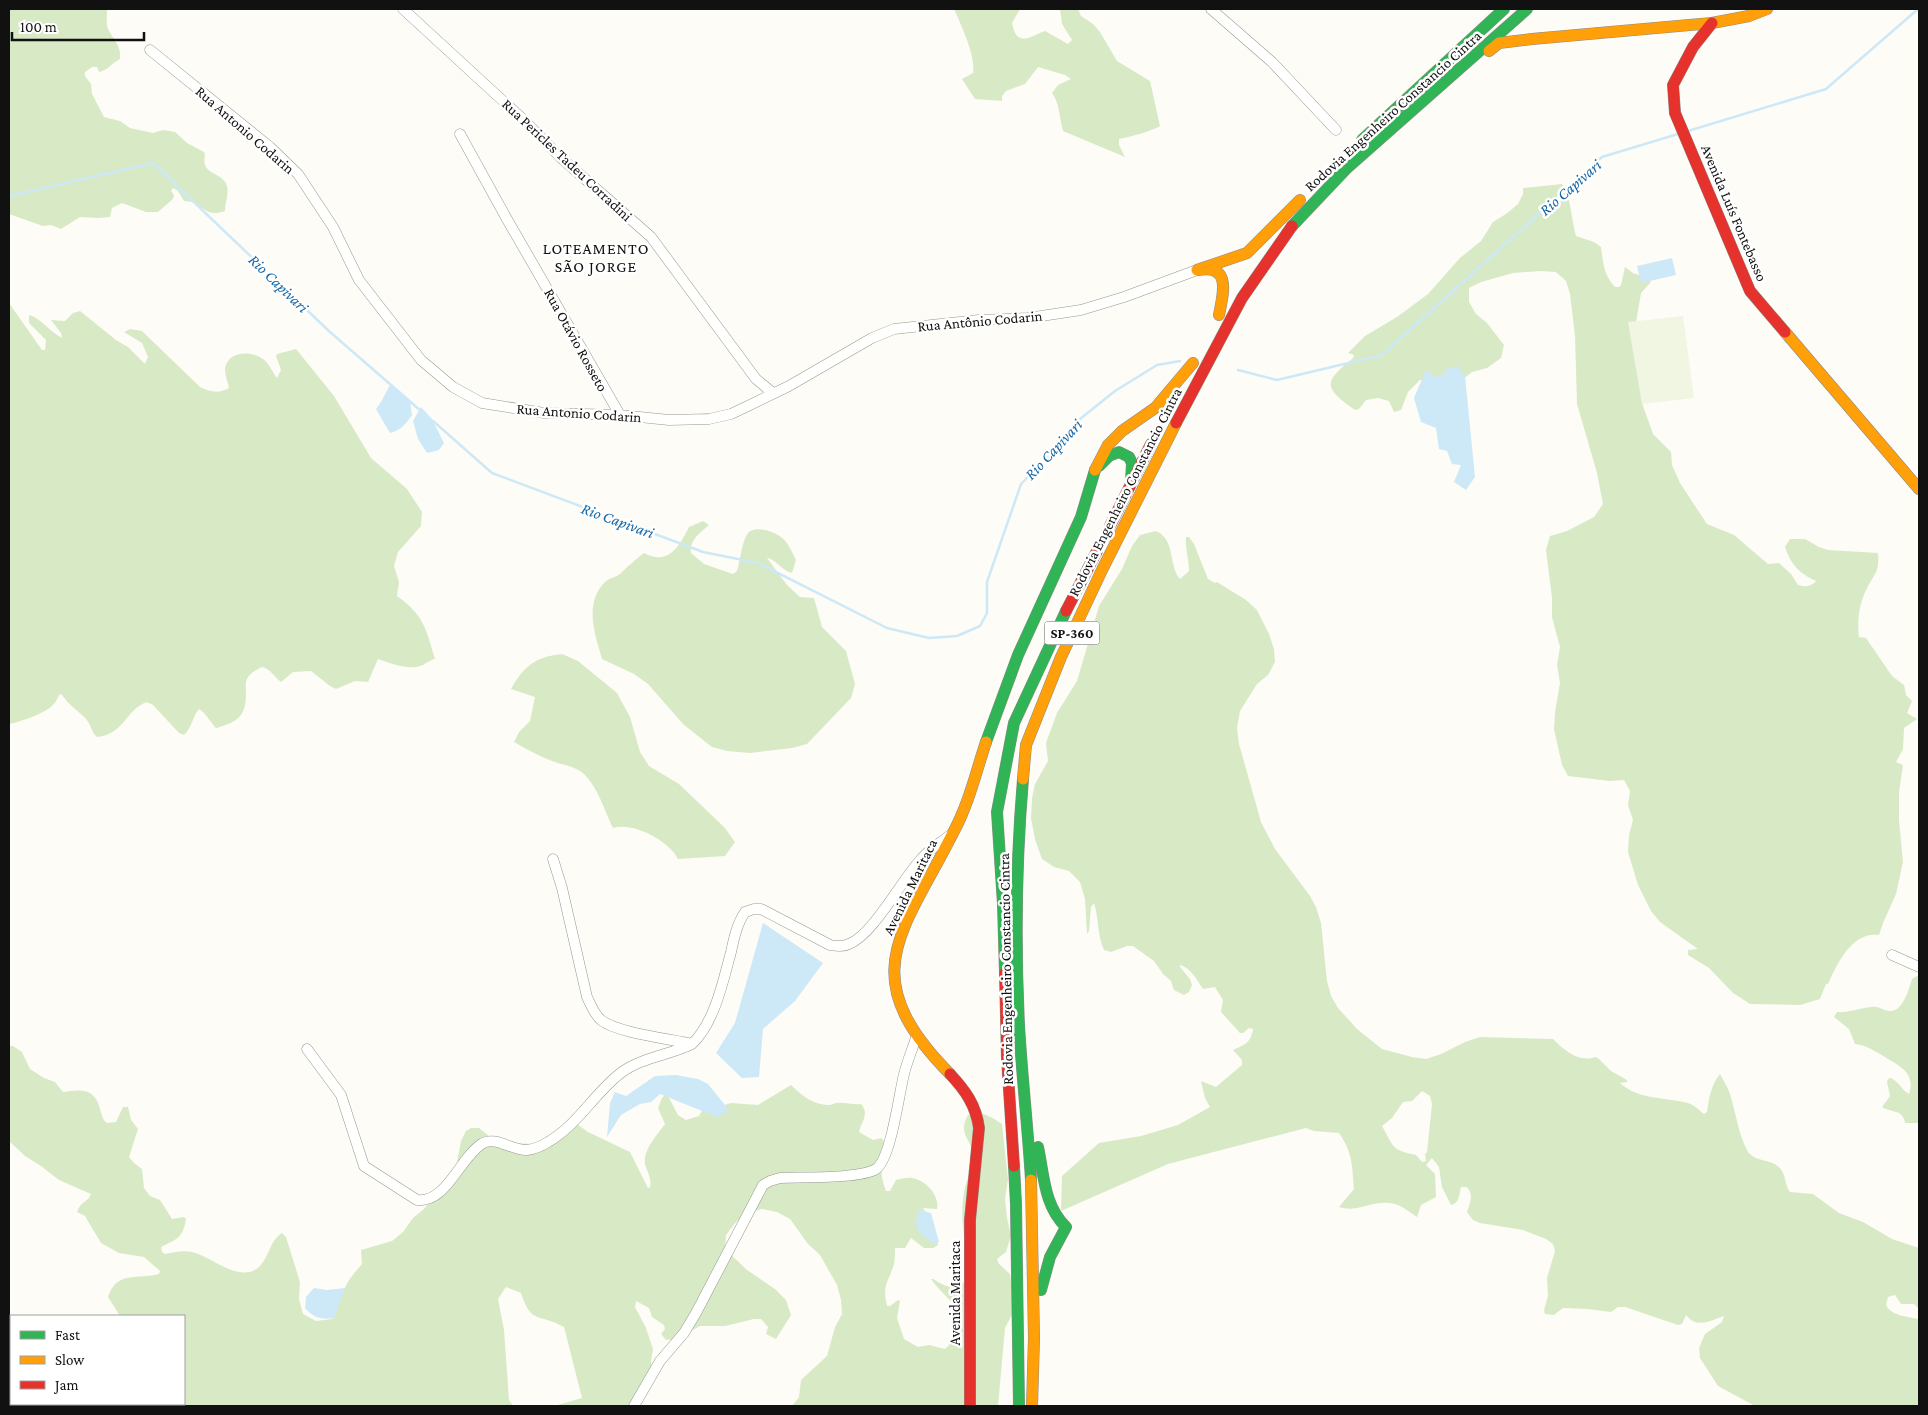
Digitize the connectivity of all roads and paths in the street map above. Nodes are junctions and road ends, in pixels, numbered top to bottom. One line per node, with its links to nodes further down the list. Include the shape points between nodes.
1 (403, 9): 18 (street, Rua Pericles Tadeu Corradini, via 651,238 756,379)
2 (1211, 9): 13 (street, via 1272,62)
3 (1492, 9): 11 (main road)
4 (1504, 9): 11 (main road, Rodovia Engenheiro Constancio Cintra)
5 (1527, 9): 12 (main road, Rodovia Engenheiro Constancio Cintra / SP-360)
6 (1532, 9): 9 (main road, via 1515,31 1518,35)
7 (1767, 9): 8 (main road, via 1749,16)
8 (1712, 22): 9 (main road); 24 (main road, Avenida Luís Fontebasso, via 1693,47 1673,85 1675,113 1750,291)
9 (1532, 38): 12 (main road, via 1499,43)
10 (150, 50): 20 (street, Rua Antonio Codarin, via 270,147 298,174 333,227 359,280 421,360 453,387 482,403 544,413)
11 (1449, 60): 15 (main road, Rodovia Engenheiro Constancio Cintra)
12 (1448, 81): 32 (main road, Rodovia Engenheiro Constancio Cintra / SP-360, via 1346,169 1293,224 1242,298 1102,570 1061,657 1026,745 1017,850 1019,1025)
13 (1336, 130)
14 (460, 134): 20 (street, Rua Otávio Rosseto)
15 (1307, 193): 16 (main road, via 1247,253); 16 (main road, Rodovia Engenheiro Constancio Cintra, via 1277,227 1217,319 1223,285 1220,274 1213,269)
16 (1197, 270): 18 (street, Rua Antônio Codarin, via 1080,310 1028,318 894,329)
17 (1195, 359): 19 (main road, Rodovia Engenheiro Constancio Cintra); 22 (main road, Avenida Maritaca, via 1155,408 1108,445)
18 (773, 393): 20 (street, Rua Antonio Codarin, via 730,414 709,419 669,420)
19 (1171, 406)
20 (620, 415)
21 (1158, 431): 23 (main road, Rodovia Engenheiro Constancio Cintra / SP-360)
22 (1095, 470): 23 (main road, via 1109,456 1119,452 1128,454 1133,467); 25 (main road, Avenida Maritaca, via 1079,518 1018,654 962,815)
23 (1131, 482): 34 (main road, Rodovia Engenheiro Constancio Cintra / SP-360, via 1014,723 997,812 1016,1204)
24 (1919, 489)
25 (952, 834): 29 (main road, Avenida Maritaca, via 902,931 894,955 894,976 902,1014); 30 (street, via 922,858 875,920 849,944 830,945 762,909 745,912 734,937 710,1019)
26 (553, 860): 30 (street, via 592,1009 600,1019 616,1027)
27 (1892, 955): 28 (street)
28 (1919, 967)
29 (916, 1038): 35 (street, via 881,1164 875,1169 852,1175 780,1178 763,1185 696,1313 660,1361); 36 (main road, Avenida Maritaca, via 969,1095 978,1114 970,1220)
30 (692, 1044): 31 (street, via 622,1072 562,1133 548,1142 526,1150 491,1141 484,1143 466,1159 438,1194 425,1201 417,1200 364,1166 341,1095)
31 (307, 1049)
32 (1025, 1104): 33 (main road, Rodovia Engenheiro Constancio Cintra / SP-360); 33 (main road, via 1051,1206 1066,1227 1049,1254)
33 (1034, 1338): 39 (main road, Rodovia Engenheiro Constancio Cintra / SP-360)
34 (1018, 1359): 37 (main road); 38 (main road, Rodovia Engenheiro Constancio Cintra / SP-360)
35 (634, 1406)
36 (970, 1406)
37 (1008, 1406)
38 (1018, 1406)
39 (1032, 1406)

